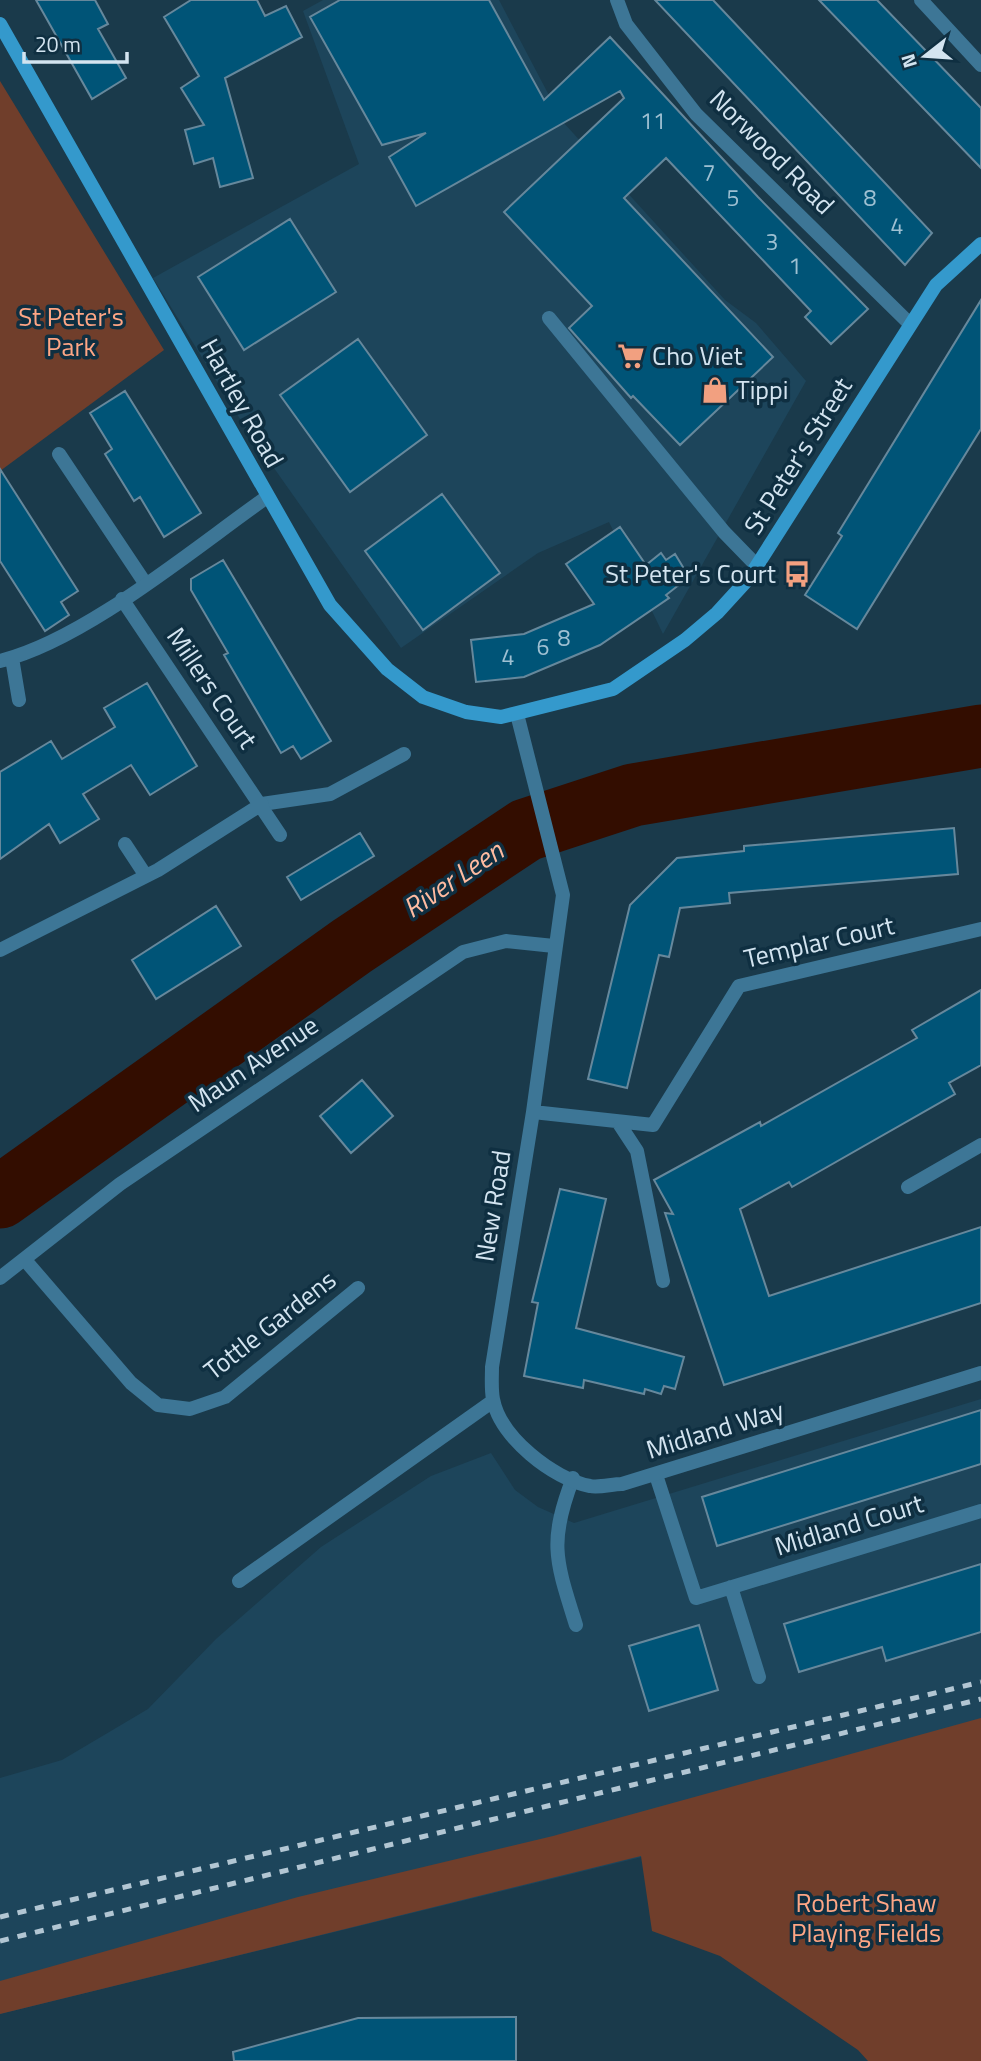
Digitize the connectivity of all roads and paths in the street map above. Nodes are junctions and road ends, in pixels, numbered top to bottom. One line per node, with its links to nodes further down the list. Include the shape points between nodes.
1 (617, 0): 7 (street, Norwood Road, via 626,24 696,114)
2 (921, 0): 4 (street)
3 (0, 24): 9 (street, Hartley Road)
4 (981, 65)
5 (981, 244): 7 (street, St Peter's Street, via 936,285)
6 (549, 318): 10 (street)
7 (910, 324): 10 (street, St Peter's Street)
8 (59, 454): 11 (street)
9 (267, 497): 11 (street); 15 (street, Hartley Road, via 330,605 387,669 424,697 466,712 501,717)
10 (757, 566): 15 (street, St Peter's Street, via 717,613 613,690)
11 (145, 583): 12 (street)
12 (122, 599): 13 (street, via 29,654); 17 (street, Millers Court)
13 (6, 659): 14 (street)
14 (19, 700)
15 (517, 714): 22 (street, New Road, via 562,895)
16 (404, 754): 17 (street, via 330,794)
17 (262, 804): 18 (street, Millers Court); 20 (street)
18 (281, 835)
19 (125, 844): 20 (street)
20 (146, 876): 23 (street)
21 (981, 929): 25 (street, Templar Court, via 738,986 653,1125)
22 (554, 946): 24 (street, New Road); 28 (street, Maun Avenue, via 506,941 463,952 120,1184)
23 (0, 950)
24 (533, 1112): 25 (street, Templar Court); 33 (street, New Road, via 492,1367)
25 (618, 1122): 30 (street, via 637,1151)
26 (981, 1145): 27 (street)
27 (908, 1187)
28 (25, 1260): 29 (street, Maun Avenue); 31 (street, Tottle Gardens, via 131,1383 158,1405 190,1409 225,1397)
29 (0, 1278)
30 (663, 1280)
31 (358, 1289)
32 (981, 1373): 34 (street, Midland Way)
33 (494, 1401): 35 (street, Midland Way, via 508,1433 536,1459); 37 (street)
34 (656, 1475): 35 (street, Midland Way, via 590,1486); 38 (street, Midland Court, via 696,1598)
35 (573, 1478): 39 (street, via 558,1516 556,1550)
36 (981, 1511): 38 (street, Midland Court)
37 (239, 1581)
38 (731, 1587): 40 (street)
39 (576, 1625)
40 (759, 1677)

